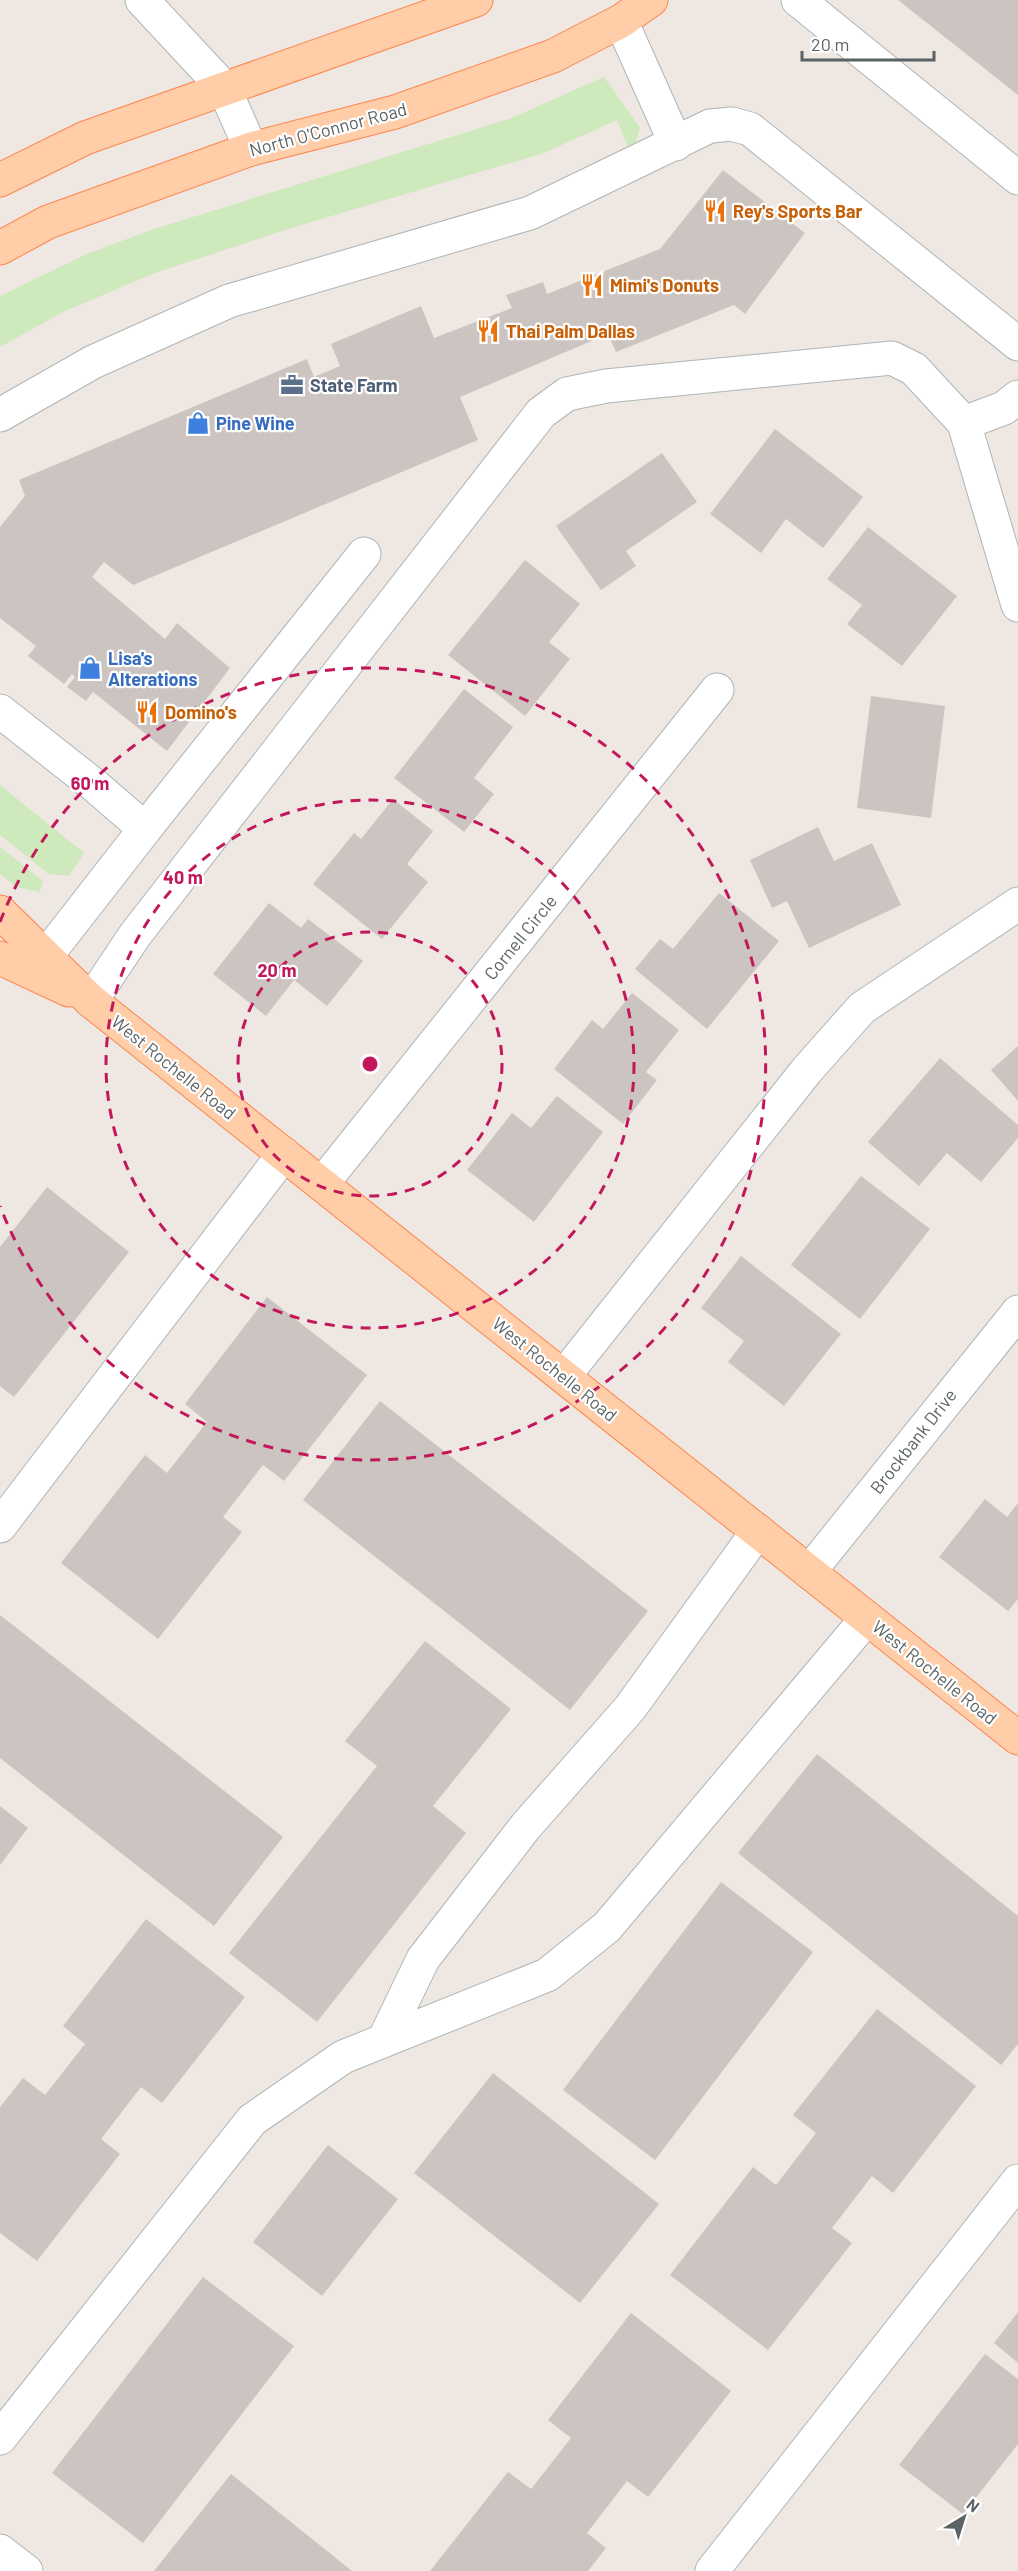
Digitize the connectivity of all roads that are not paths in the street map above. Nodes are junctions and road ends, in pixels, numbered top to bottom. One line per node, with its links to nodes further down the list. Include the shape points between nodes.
1 (141, 0): 6 (street)
2 (476, 0): 6 (main road)
3 (651, 0): 5 (main road, North O'Connor Road)
4 (798, 0): 9 (street)
5 (615, 10): 7 (street); 8 (main road, North O'Connor Road, via 553,56 395,112)
6 (224, 88): 8 (street); 10 (main road, via 86,138)
7 (676, 144): 12 (street, via 711,126 732,124 750,129); 14 (street, via 530,213 229,301 93,362)
8 (251, 149): 11 (main road, North O'Connor Road, via 48,222)
9 (1018, 178)
10 (0, 179)
11 (0, 248)
12 (1018, 344)
13 (1018, 397): 15 (street, via 1004,408)
14 (0, 415)
15 (964, 423): 17 (street); 25 (street, via 914,369 892,358 606,386 567,394 553,402 135,935)
16 (364, 554): 20 (street)
17 (1018, 605)
18 (717, 690): 27 (street, Cornell Circle)
19 (0, 711): 20 (street)
20 (145, 829): 23 (street)
21 (1018, 904): 29 (street, via 862,1008 807,1070)
22 (0, 912): 23 (main road, West Rochelle Road)
23 (46, 956): 25 (main road, West Rochelle Road)
24 (0, 958): 25 (main road, West Rochelle Road)
25 (91, 1001): 26 (main road, West Rochelle Road)
26 (284, 1154): 27 (main road, West Rochelle Road); 30 (street)
27 (322, 1184): 29 (main road, West Rochelle Road)
28 (1018, 1312): 32 (street, Brockbank Drive)
29 (564, 1376): 31 (main road, West Rochelle Road)
30 (0, 1526)
31 (758, 1531): 32 (main road, West Rochelle Road); 35 (street, via 630,1708 526,1826 423,1959)
32 (809, 1572): 33 (main road, West Rochelle Road)
33 (867, 1618): 34 (main road, West Rochelle Road); 35 (street, via 607,1927 547,1975)
34 (1018, 1738)
35 (384, 2040): 37 (street, via 343,2057 252,2120)
36 (1018, 2181): 40 (street)
37 (0, 2438)
38 (0, 2551): 39 (street)
39 (26, 2571)
40 (712, 2571)

